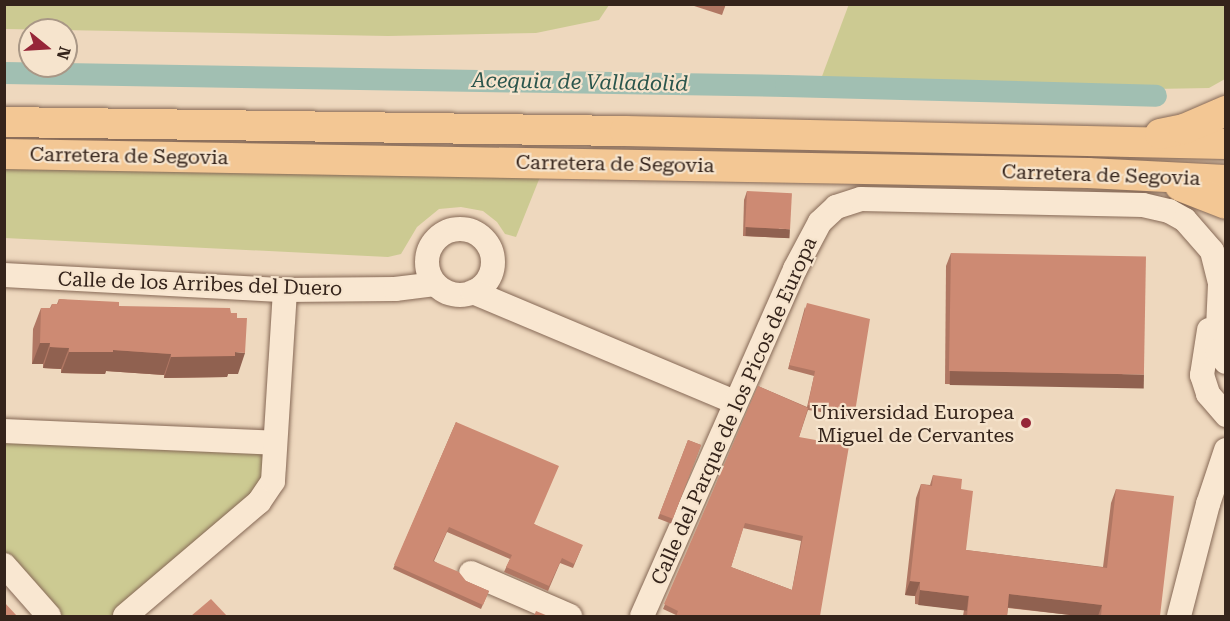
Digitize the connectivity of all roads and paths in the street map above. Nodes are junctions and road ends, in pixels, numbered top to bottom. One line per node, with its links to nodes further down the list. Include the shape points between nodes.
1 (1226, 111): 3 (main road, via 1184,129)
2 (4, 122): 3 (main road, Carretera de Segovia)
3 (1125, 141): 4 (main road, Carretera de Segovia)
4 (1226, 144)
5 (4, 154): 6 (main road, Carretera de Segovia)
6 (1152, 176): 7 (main road, Carretera de Segovia); 8 (main road)
7 (1226, 180)
8 (1226, 204)
9 (431, 274): 11 (street, Calle de los Arribes del Duero, via 395,289); 12 (street, via 453,294); 12 (street, via 428,252 442,234 453,229 475,232 484,239 493,260)
10 (4, 275): 11 (street, Calle de los Arribes del Duero)
11 (285, 290): 18 (street)
12 (485, 291): 15 (street)
13 (1216, 357): 14 (street, via 1211,376); 15 (street, Calle del Parque de los Picos de Europa, via 1220,284 1212,251 1185,220 1156,206 861,199 836,207 820,222); 16 (street, Calle del Parque de los Picos de Europa, via 1202,375 1204,385)
14 (1226, 388)
15 (735, 402): 25 (street, Calle del Parque de los Picos de Europa)
16 (1226, 415)
17 (4, 431): 18 (street)
18 (275, 442): 23 (street, via 273,481 259,502)
19 (1226, 450): 26 (street)
20 (4, 564): 22 (street)
21 (471, 573): 24 (street)
22 (49, 616)
23 (125, 616)
24 (570, 616)
25 (642, 616)
26 (1179, 616)

